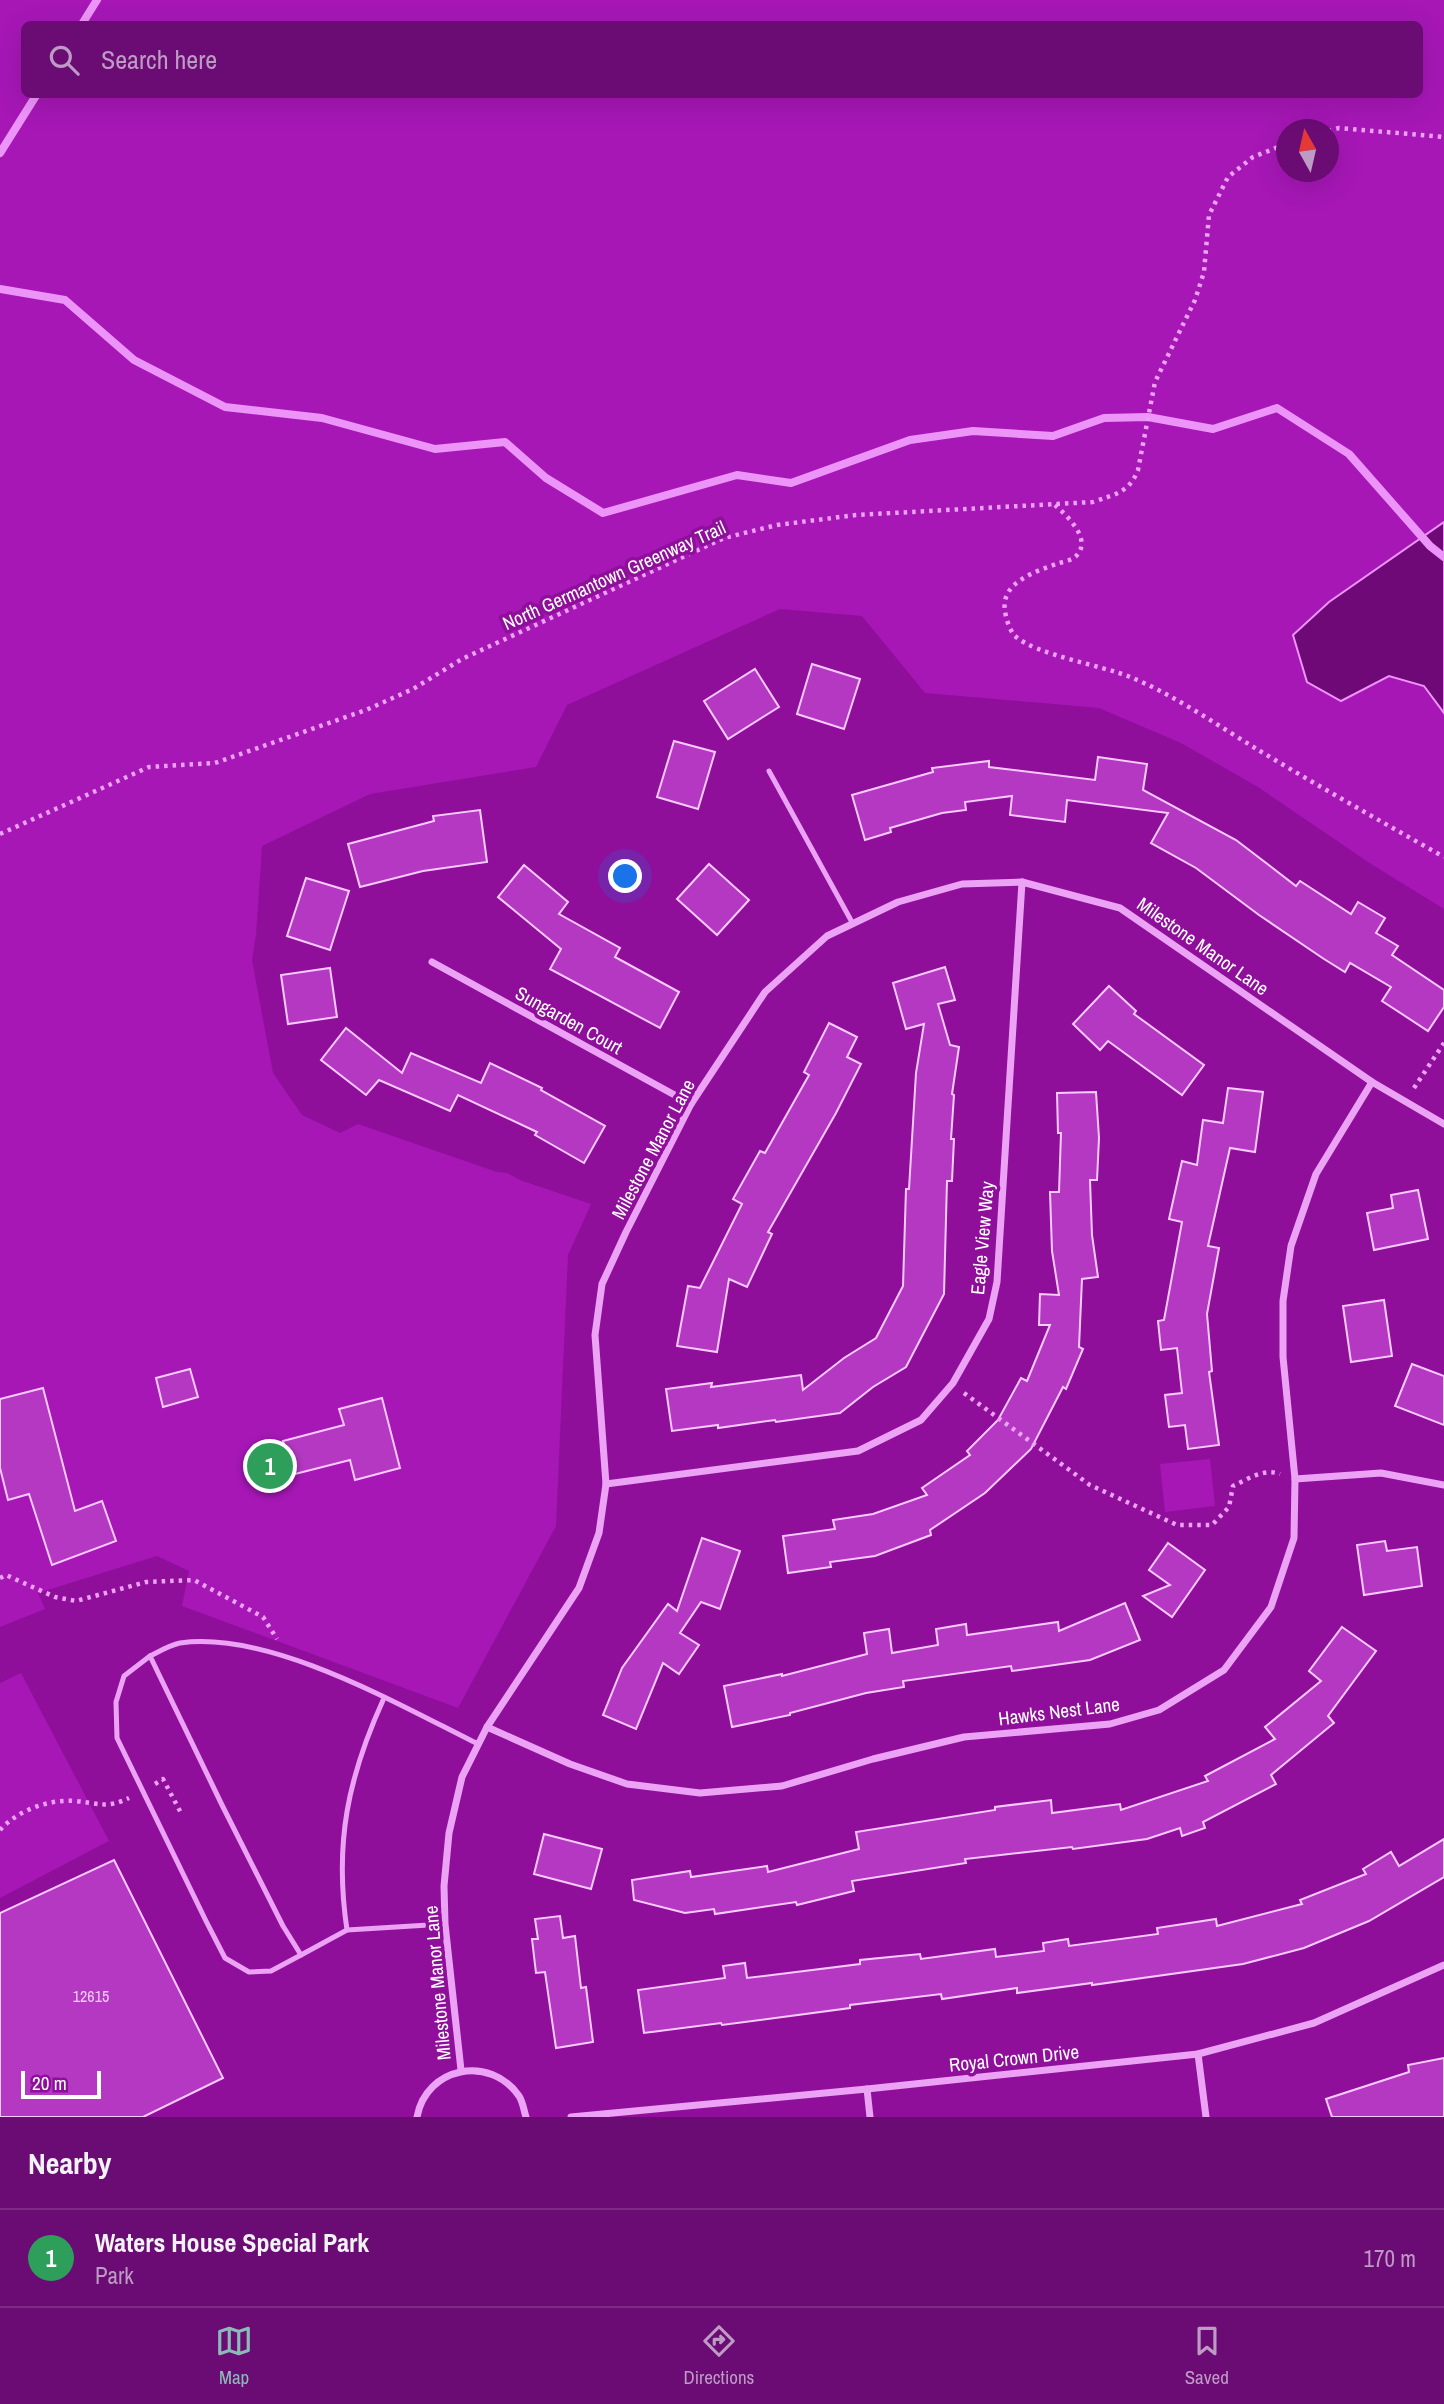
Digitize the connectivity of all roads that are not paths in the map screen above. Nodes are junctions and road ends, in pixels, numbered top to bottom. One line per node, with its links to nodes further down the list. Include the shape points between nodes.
1 (769, 771): 3 (lane)
2 (1022, 882): 3 (street, Milestone Manor Lane, via 962,884 898,902); 5 (street, Milestone Manor Lane, via 1120,908); 9 (street, Eagle View Way, via 997,1282 989,1319 953,1383 921,1420 858,1451)
3 (853, 924): 6 (street, Milestone Manor Lane, via 827,936 765,992)
4 (432, 962): 6 (street, Sungarden Court)
5 (1372, 1082): 7 (street, Milestone Manor Lane); 8 (street, Hawks Nest Lane, via 1316,1174 1292,1246 1283,1301 1283,1357)
6 (691, 1104): 9 (street, Milestone Manor Lane, via 602,1284 595,1335)
7 (1444, 1124)
8 (1295, 1479): 10 (street, via 1381,1473); 13 (street, Hawks Nest Lane, via 1294,1538 1271,1607 1224,1670 1159,1710 1110,1724 964,1737 782,1786 700,1793 627,1784)
9 (606, 1484): 13 (street, Milestone Manor Lane, via 599,1532 579,1588)
10 (1444, 1485)
11 (150, 1656): 12 (lane, via 176,1644 206,1641 310,1664); 17 (lane); 17 (lane, via 124,1676 116,1702 117,1738 225,1958 249,1972 271,1971)
12 (384, 1698): 14 (lane); 16 (lane, via 351,1786 342,1839 341,1890)
13 (487, 1727): 14 (street, Milestone Manor Lane)
14 (478, 1744): 15 (street, Milestone Manor Lane, via 462,1777 449,1833)
15 (445, 1924): 16 (lane); 20 (street, Milestone Manor Lane)
16 (347, 1930): 17 (lane)
17 (301, 1955)
18 (1444, 1965): 19 (street, Royal Crown Drive, via 1314,2023)
19 (1198, 2053): 21 (street, Royal Crown Drive); 26 (street)
20 (461, 2070): 22 (street, via 430,2091); 23 (street, via 481,2070 504,2082 520,2097)
21 (867, 2089): 24 (street, Royal Crown Drive); 25 (street)
22 (417, 2117)
23 (527, 2117)
24 (571, 2117)
25 (870, 2117)
26 (1206, 2117)

